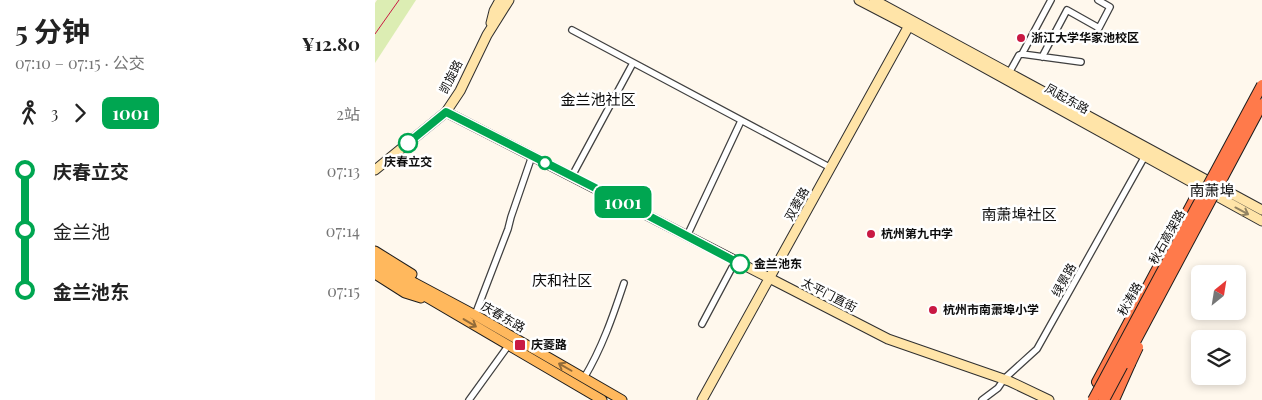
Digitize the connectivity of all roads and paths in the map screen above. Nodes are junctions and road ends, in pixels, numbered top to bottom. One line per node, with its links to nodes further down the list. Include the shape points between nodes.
1 (500, 0): 9 (main road)
2 (509, 0): 9 (main road, 凯旋路)
3 (859, 0): 7 (main road, 凤起东路)
4 (874, 0): 7 (main road, 凤起东路)
5 (1051, 0): 10 (street)
6 (1098, 0): 11 (street, via 1110,7 1099,28 1067,10)
7 (910, 23): 14 (main road, 凤起东路); 23 (main road, 凤起东路); 24 (main road, 双菱路)
8 (572, 30): 13 (street)
9 (487, 35): 19 (main road, 凯旋路)
10 (1022, 54): 11 (street); 14 (street)
11 (1042, 57): 12 (street)
12 (1081, 62)
13 (633, 63): 21 (street); 26 (street)
14 (1009, 73): 27 (main road, 凤起东路)
15 (1262, 77): 27 (main road, 秋涛路)
16 (1262, 85): 20 (highway, 秋石高架路, bridge)
17 (1262, 104): 38 (highway, 秋石高架路, bridge)
18 (1262, 110): 28 (main road)
19 (446, 112): 22 (main road, 太平门直街); 25 (main road, 凯旋路)
20 (1248, 112): 50 (highway, 秋石高架路, bridge); 50 (highway, bridge, via 1208,175)
21 (741, 121): 24 (street); 33 (street)
22 (532, 156): 26 (main road, 太平门直街); 45 (street)
23 (1145, 156): 29 (main road, 凤起东路); 49 (street, 绿景路, via 1037,349)
24 (831, 168): 40 (main road, 双菱路)
25 (375, 170)
26 (572, 176): 33 (main road, 太平门直街)
27 (1209, 180): 28 (main road, 凤起东路); 29 (main road, 秋涛路)
28 (1220, 187): 30 (main road); 31 (main road, 凤起东路)
29 (1204, 190): 30 (main road, 凤起东路); 50 (main road, 秋涛路)
30 (1216, 196): 32 (main road, 凤起东路, one-way to 32); 58 (main road)
31 (1262, 210)
32 (1262, 221)
33 (687, 236): 36 (main road, 太平门直街)
34 (375, 251): 43 (main road, 庆春东路)
35 (375, 259): 42 (main road)
36 (735, 262): 40 (main road, 太平门直街); 46 (street)
37 (375, 267): 42 (main road)
38 (1175, 269): 57 (highway, 秋石高架路, bridge); 59 (highway, bridge)
39 (375, 274): 44 (main road, 庆春东路, via 405,292)
40 (770, 279): 49 (main road, 太平门直街, via 888,339); 54 (main road, 双菱路)
41 (624, 282): 48 (street, via 606,336)
42 (414, 286): 43 (main road, 庆春东路); 44 (main road, 庆春东路)
43 (449, 301): 45 (main road, 庆春东路)
44 (438, 304): 47 (main road, 庆春东路, one-way to 47)
45 (475, 315): 48 (main road, 庆春东路, one-way to 45)
46 (702, 324)
47 (508, 346): 51 (street); 52 (main road, 庆春东路)
48 (584, 378): 53 (main road, 庆春东路)
49 (1004, 379): 55 (street, 绿景路); 56 (main road, 太平门直街)
50 (1091, 397)
51 (469, 400)
52 (602, 400)
53 (622, 400)
54 (702, 400)
55 (982, 400)
56 (1049, 400)
57 (1104, 400)
58 (1109, 400)
59 (1114, 400)

